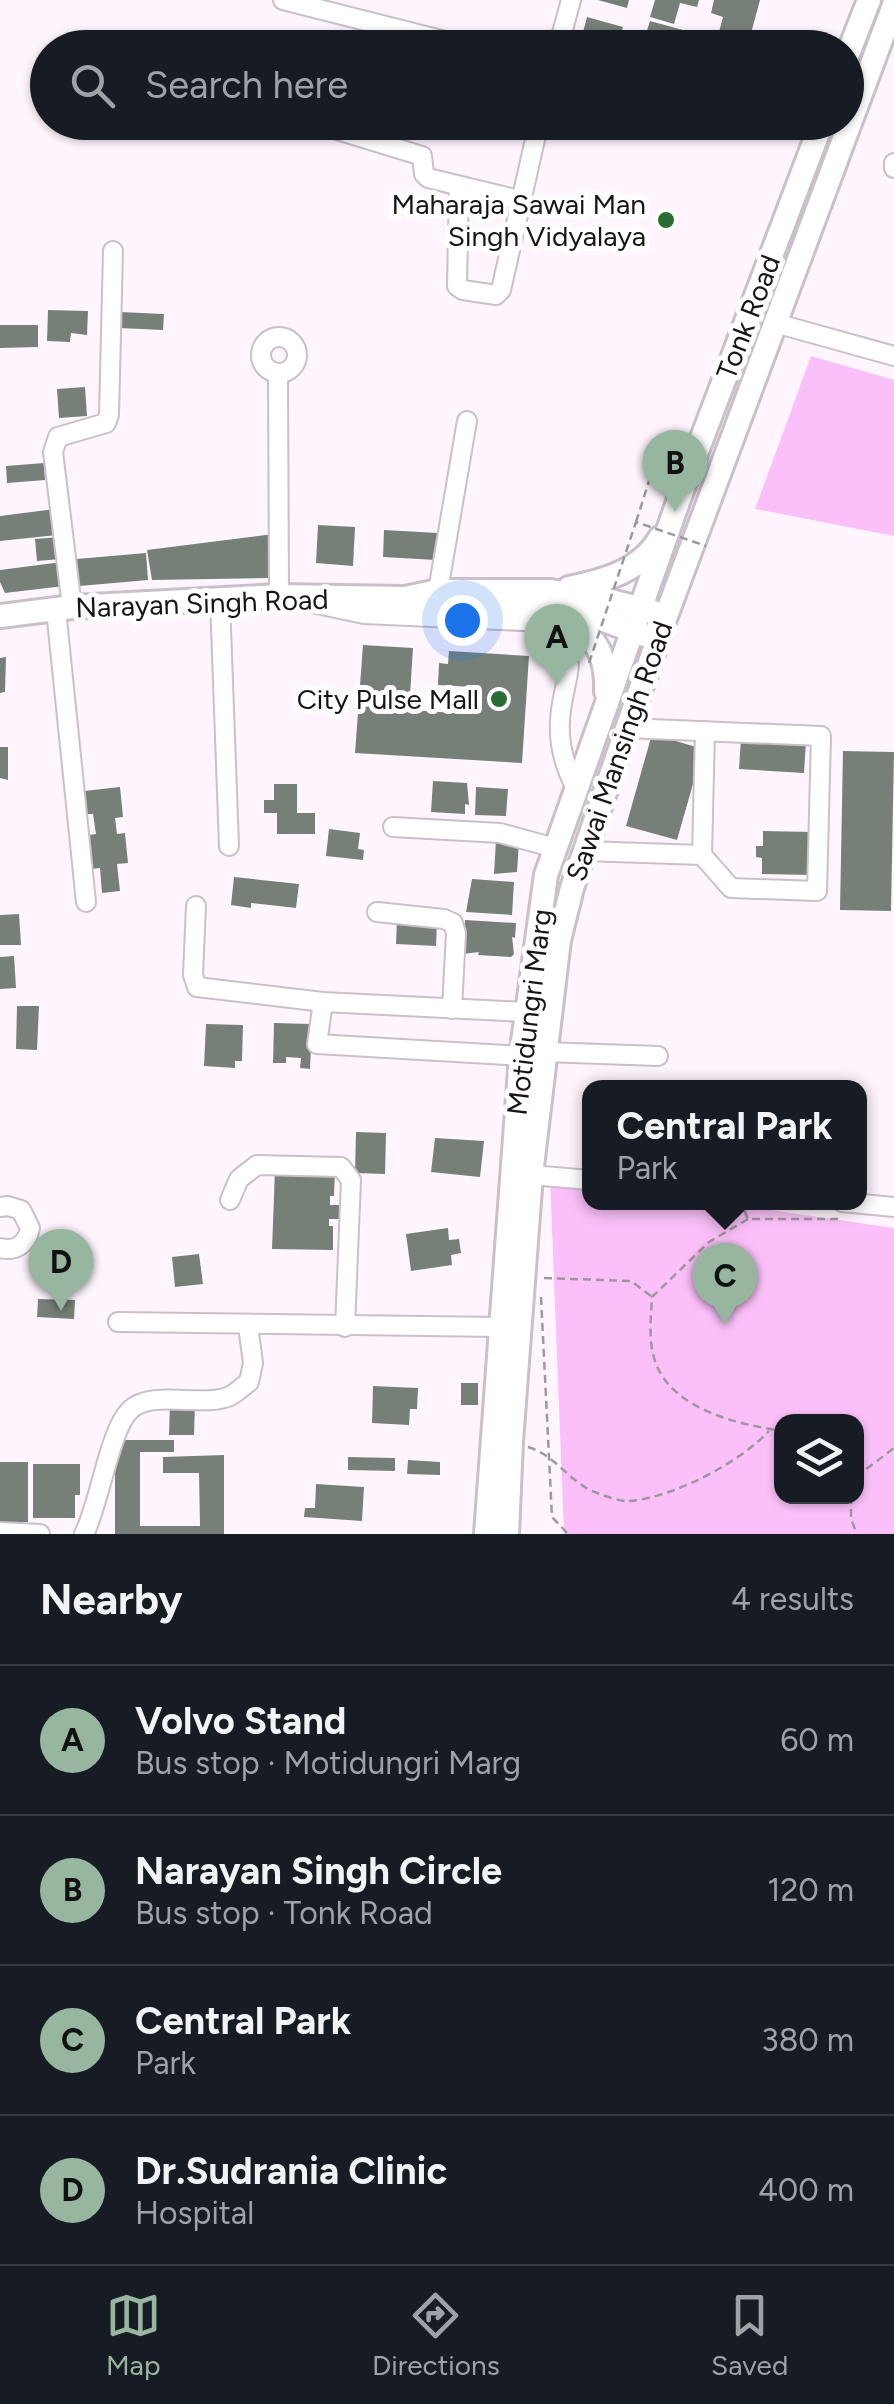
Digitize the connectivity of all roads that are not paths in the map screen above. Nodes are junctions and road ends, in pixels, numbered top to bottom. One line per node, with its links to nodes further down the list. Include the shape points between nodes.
1 (283, 0): 5 (street)
2 (570, 0): 6 (street)
3 (869, 0): 7 (main road)
4 (894, 6): 8 (main road, Sawai Mansingh Road)
5 (402, 30)
6 (562, 30)
7 (857, 30)
8 (864, 87)
9 (371, 140): 13 (street, via 420,155 425,176)
10 (534, 140): 14 (street)
11 (815, 140): 20 (main road, Tonk Road)
12 (844, 140): 16 (main road, Sawai Mansingh Road)
13 (459, 186): 14 (street); 14 (street, via 456,282 463,290 491,296 501,290)
14 (519, 200)
15 (114, 250): 26 (street, via 109,415 95,428 58,437 53,452)
16 (776, 323): 17 (street); 28 (main road, Sawai Mansingh Road)
17 (894, 356)
18 (278, 374): 22 (street)
19 (466, 420): 21 (street)
20 (675, 512): 25 (main road, via 639,562); 29 (main road, Motidungri Marg)
21 (438, 591): 23 (main road); 25 (main road)
22 (280, 596): 23 (main road, Narayan Singh Road); 24 (main road, Narayan Singh Road); 34 (street, via 379,616 546,622 565,642 570,672 560,712 562,763)
23 (405, 598): 25 (main road, via 436,609)
24 (220, 600): 26 (main road, Narayan Singh Road); 36 (street)
25 (550, 600): 29 (main road); 31 (main road, via 602,651)
26 (64, 608): 27 (main road, Narayan Singh Road); 40 (street)
27 (1, 616)
28 (666, 616): 29 (main road); 30 (main road, Sawai Mansingh Road)
29 (636, 619): 30 (main road); 31 (main road, Motidungri Marg)
30 (657, 641): 32 (main road, Sawai Mansingh Road)
31 (606, 710): 34 (main road, Motidungri Marg)
32 (627, 728): 33 (street); 38 (main road, Sawai Mansingh Road)
33 (706, 730): 39 (street); 39 (street, via 821,736 817,891 731,888)
34 (576, 788): 37 (main road, Motidungri Marg)
35 (393, 827): 37 (street, via 500,832)
36 (229, 846)
37 (555, 848): 45 (main road, Motidungri Marg)
38 (584, 851): 39 (street); 46 (main road, Sawai Mansingh Road)
39 (702, 856)
40 (86, 902)
41 (196, 906): 43 (street, via 197,988)
42 (378, 912): 44 (street, via 452,924)
43 (323, 1002): 44 (street); 46 (street, via 317,1044)
44 (452, 1009): 45 (street)
45 (526, 1012): 46 (main road, Motidungri Marg)
46 (533, 1054): 47 (street); 48 (main road, Sawai Mansingh Road); 58 (main road, Motidungri Marg)
47 (658, 1056)
48 (531, 1175): 49 (street); 59 (main road, Sawai Mansingh Road)
49 (582, 1179)
50 (230, 1200): 57 (street, via 239,1180 257,1166 341,1167 351,1180)
51 (894, 1207): 53 (street)
52 (0, 1208): 54 (street, via 21,1210 30,1228 19,1246)
53 (867, 1209)
54 (0, 1248)
55 (118, 1322): 56 (street)
56 (248, 1326): 57 (street); 62 (street, via 253,1363 248,1382 230,1396 130,1410)
57 (345, 1327): 58 (street)
58 (501, 1328): 63 (main road, Motidungri Marg)
59 (507, 1502): 64 (main road, Sawai Mansingh Road); 65 (main road)
60 (0, 1532): 61 (street)
61 (40, 1534)
62 (84, 1534)
63 (486, 1534)
64 (507, 1534)
65 (526, 1534)

